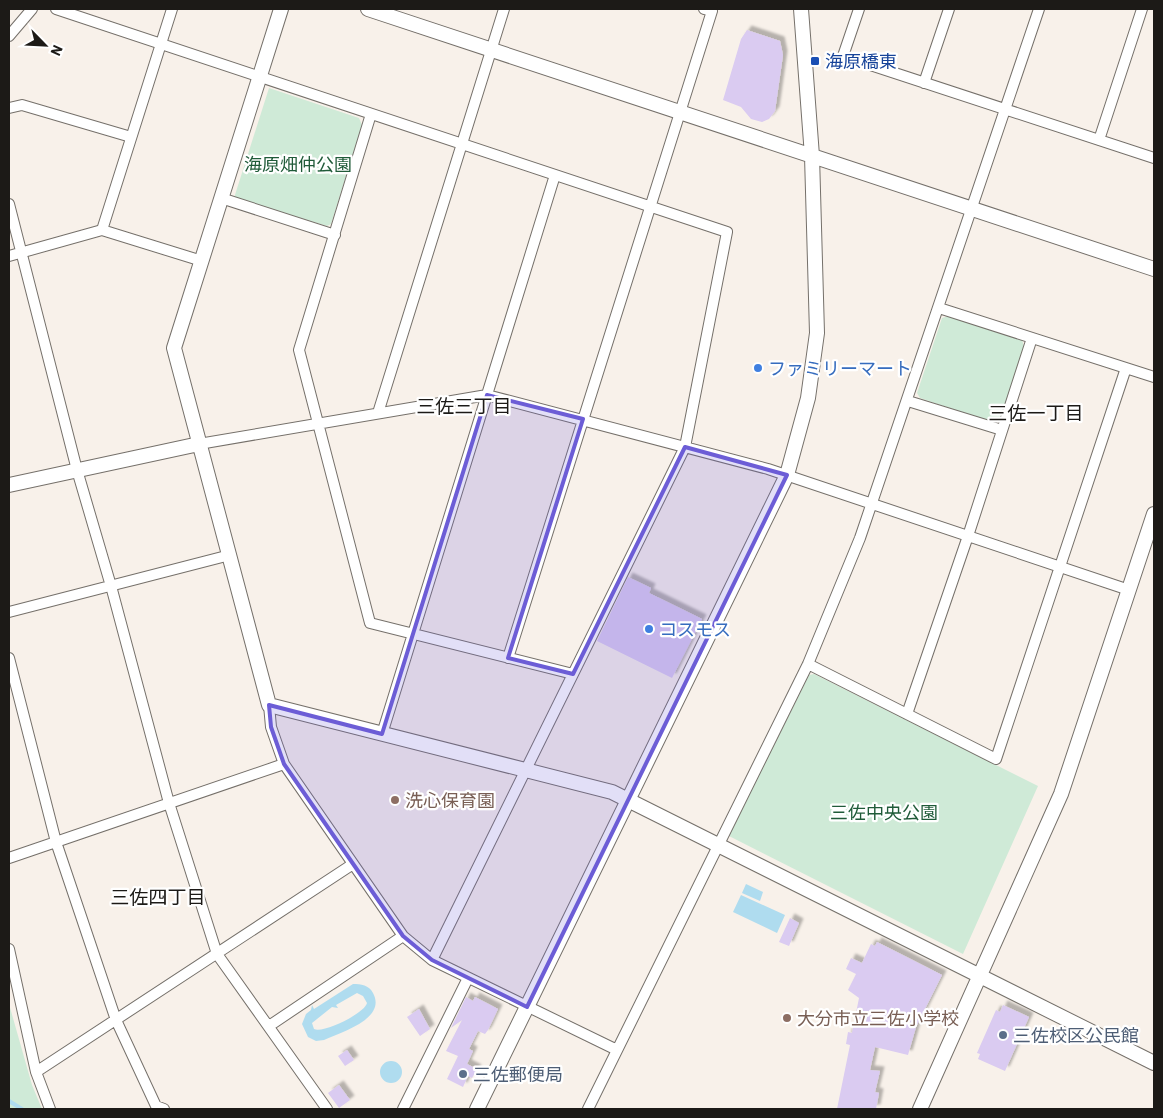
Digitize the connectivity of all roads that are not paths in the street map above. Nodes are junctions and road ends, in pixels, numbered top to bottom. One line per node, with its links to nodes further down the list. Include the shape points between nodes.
1 (32, 9): 13 (street)
2 (56, 9): 14 (street)
3 (172, 9): 14 (street)
4 (281, 9): 16 (street)
5 (368, 9): 15 (street)
6 (504, 9): 15 (street)
7 (704, 9): 20 (street, via 712,11)
8 (801, 9): 25 (street)
9 (859, 9): 17 (street, via 843,56)
10 (949, 9): 17 (street)
11 (1039, 9): 19 (street)
12 (1142, 9): 23 (street)
13 (9, 36)
14 (161, 44): 16 (street); 22 (street)
15 (492, 50): 20 (street); 24 (street)
16 (260, 76): 21 (street); 28 (street)
17 (924, 82): 19 (street)
18 (9, 108): 22 (street, via 22,105)
19 (1006, 110): 23 (street); 31 (street)
20 (680, 112): 25 (street); 30 (street)
21 (371, 114): 24 (street); 33 (street)
22 (131, 137): 32 (street)
23 (1099, 140): 26 (street)
24 (462, 144): 27 (street); 44 (street)
25 (812, 156): 31 (street); 51 (street, via 817,334 808,398)
26 (1154, 158)
27 (555, 175): 30 (street); 42 (street)
28 (222, 198): 33 (street); 36 (street)
29 (9, 204): 34 (street)
30 (650, 207): 45 (street); 49 (street, via 727,232)
31 (972, 209): 37 (street); 38 (street)
32 (102, 230): 34 (street); 36 (street)
33 (335, 235): 46 (street, via 299,350)
34 (21, 252): 35 (street); 50 (street)
35 (9, 256)
36 (202, 261): 48 (street, via 174,348)
37 (1154, 269)
38 (939, 308): 39 (street); 43 (street)
39 (1032, 338): 40 (street); 47 (street)
40 (1126, 368): 41 (street); 57 (street)
41 (1154, 377)
42 (487, 396): 44 (street); 45 (street); 61 (street)
43 (908, 401): 47 (street); 53 (street)
44 (378, 413): 46 (street)
45 (583, 419): 49 (street); 63 (street)
46 (318, 424): 48 (street); 61 (street, via 370,623)
47 (1002, 430): 55 (street)
48 (199, 444): 50 (street); 56 (street)
49 (685, 447): 51 (street); 65 (street)
50 (77, 470): 52 (street); 58 (street)
51 (787, 475): 53 (street); 71 (street)
52 (9, 485)
53 (873, 504): 55 (street); 64 (street)
54 (1154, 514): 59 (street)
55 (968, 536): 57 (street); 67 (street)
56 (230, 555): 58 (street); 66 (street)
57 (1060, 566): 59 (street); 67 (street, via 996,759)
58 (111, 586): 60 (street); 72 (street)
59 (1129, 590): 81 (street, via 1061,794)
60 (9, 612)
61 (413, 634): 63 (street); 68 (street)
62 (9, 658): 73 (street)
63 (508, 658): 65 (street)
64 (808, 664): 67 (street); 74 (street)
65 (573, 674): 70 (street)
66 (269, 705): 68 (street); 69 (street, via 271,727)
67 (907, 714)
68 (382, 734): 70 (street)
69 (284, 764): 72 (street); 76 (street)
70 (526, 770): 71 (street, via 612,792); 80 (street)
71 (628, 800): 74 (street); 83 (street)
72 (169, 803): 73 (street); 79 (street)
73 (56, 842): 75 (street); 84 (street)
74 (718, 845): 81 (street); 86 (street)
75 (9, 858)
76 (353, 864): 77 (street); 79 (street)
77 (403, 936): 80 (street); 85 (street)
78 (9, 949): 88 (street)
79 (217, 954): 84 (street); 85 (street)
80 (432, 960): 82 (street)
81 (980, 976): 87 (street); 95 (street)
82 (468, 978): 83 (street); 92 (street)
83 (527, 1006): 86 (street); 93 (street)
84 (116, 1020): 88 (street); 90 (street, via 156,1106)
85 (269, 1026): 91 (street)
86 (617, 1050): 94 (street)
87 (1154, 1063)
88 (36, 1072): 89 (street)
89 (50, 1109)
90 (164, 1109)
91 (327, 1109)
92 (403, 1109)
93 (477, 1109)
94 (588, 1109)
95 (920, 1109)

